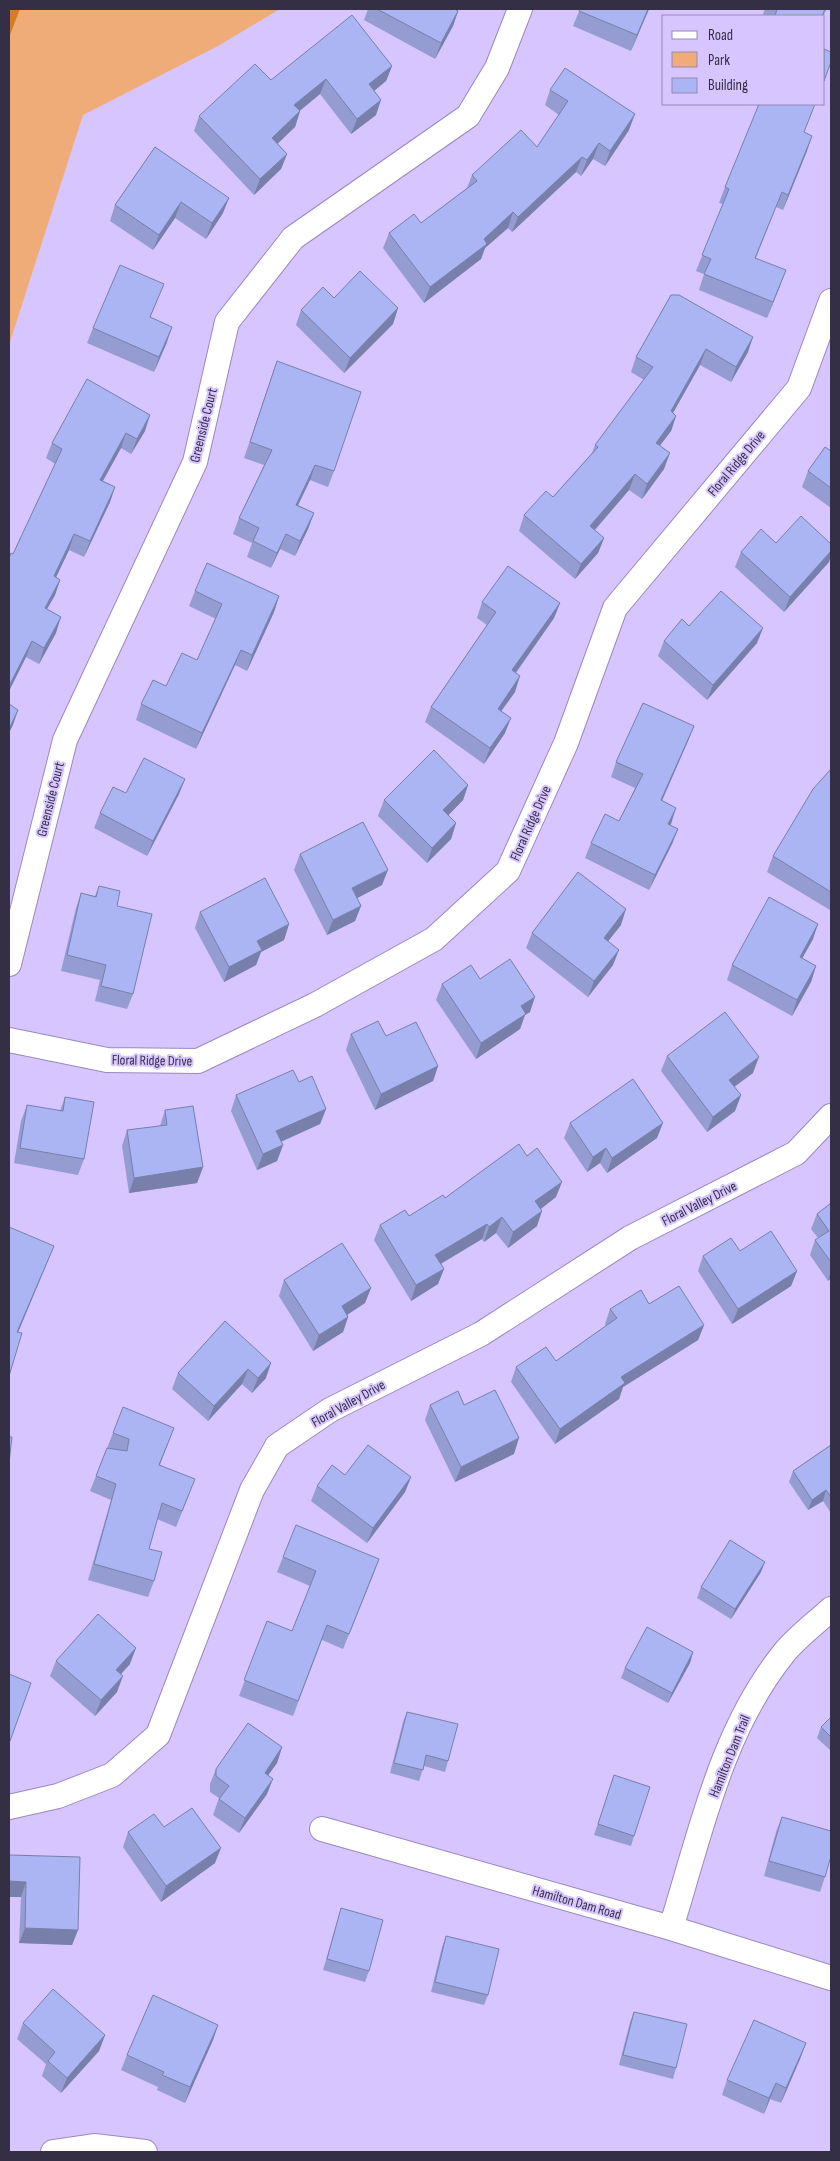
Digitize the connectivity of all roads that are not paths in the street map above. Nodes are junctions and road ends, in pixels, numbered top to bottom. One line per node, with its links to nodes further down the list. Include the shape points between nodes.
1 (520, 9): 3 (street, Greenside Court, via 497,68 468,116 293,238 227,322 195,462 65,740)
2 (831, 301): 4 (street, Floral Ridge Drive, via 799,388 615,608 566,743 508,870 434,939 316,1005 198,1061 107,1060)
3 (9, 964)
4 (9, 1040)
5 (831, 1116): 7 (street, Floral Valley Drive, via 796,1153 630,1238 481,1334 330,1410 277,1446 252,1490 158,1735 112,1775 58,1796)
6 (831, 1608): 9 (street, Hamilton Dam Trail, via 785,1652 749,1707 721,1768)
7 (9, 1807)
8 (322, 1829): 9 (street, Hamilton Dam Road)
9 (671, 1928): 10 (street, Hamilton Dam Road)
10 (831, 1978)
11 (53, 2152): 12 (street, via 94,2146)
12 (144, 2152)

